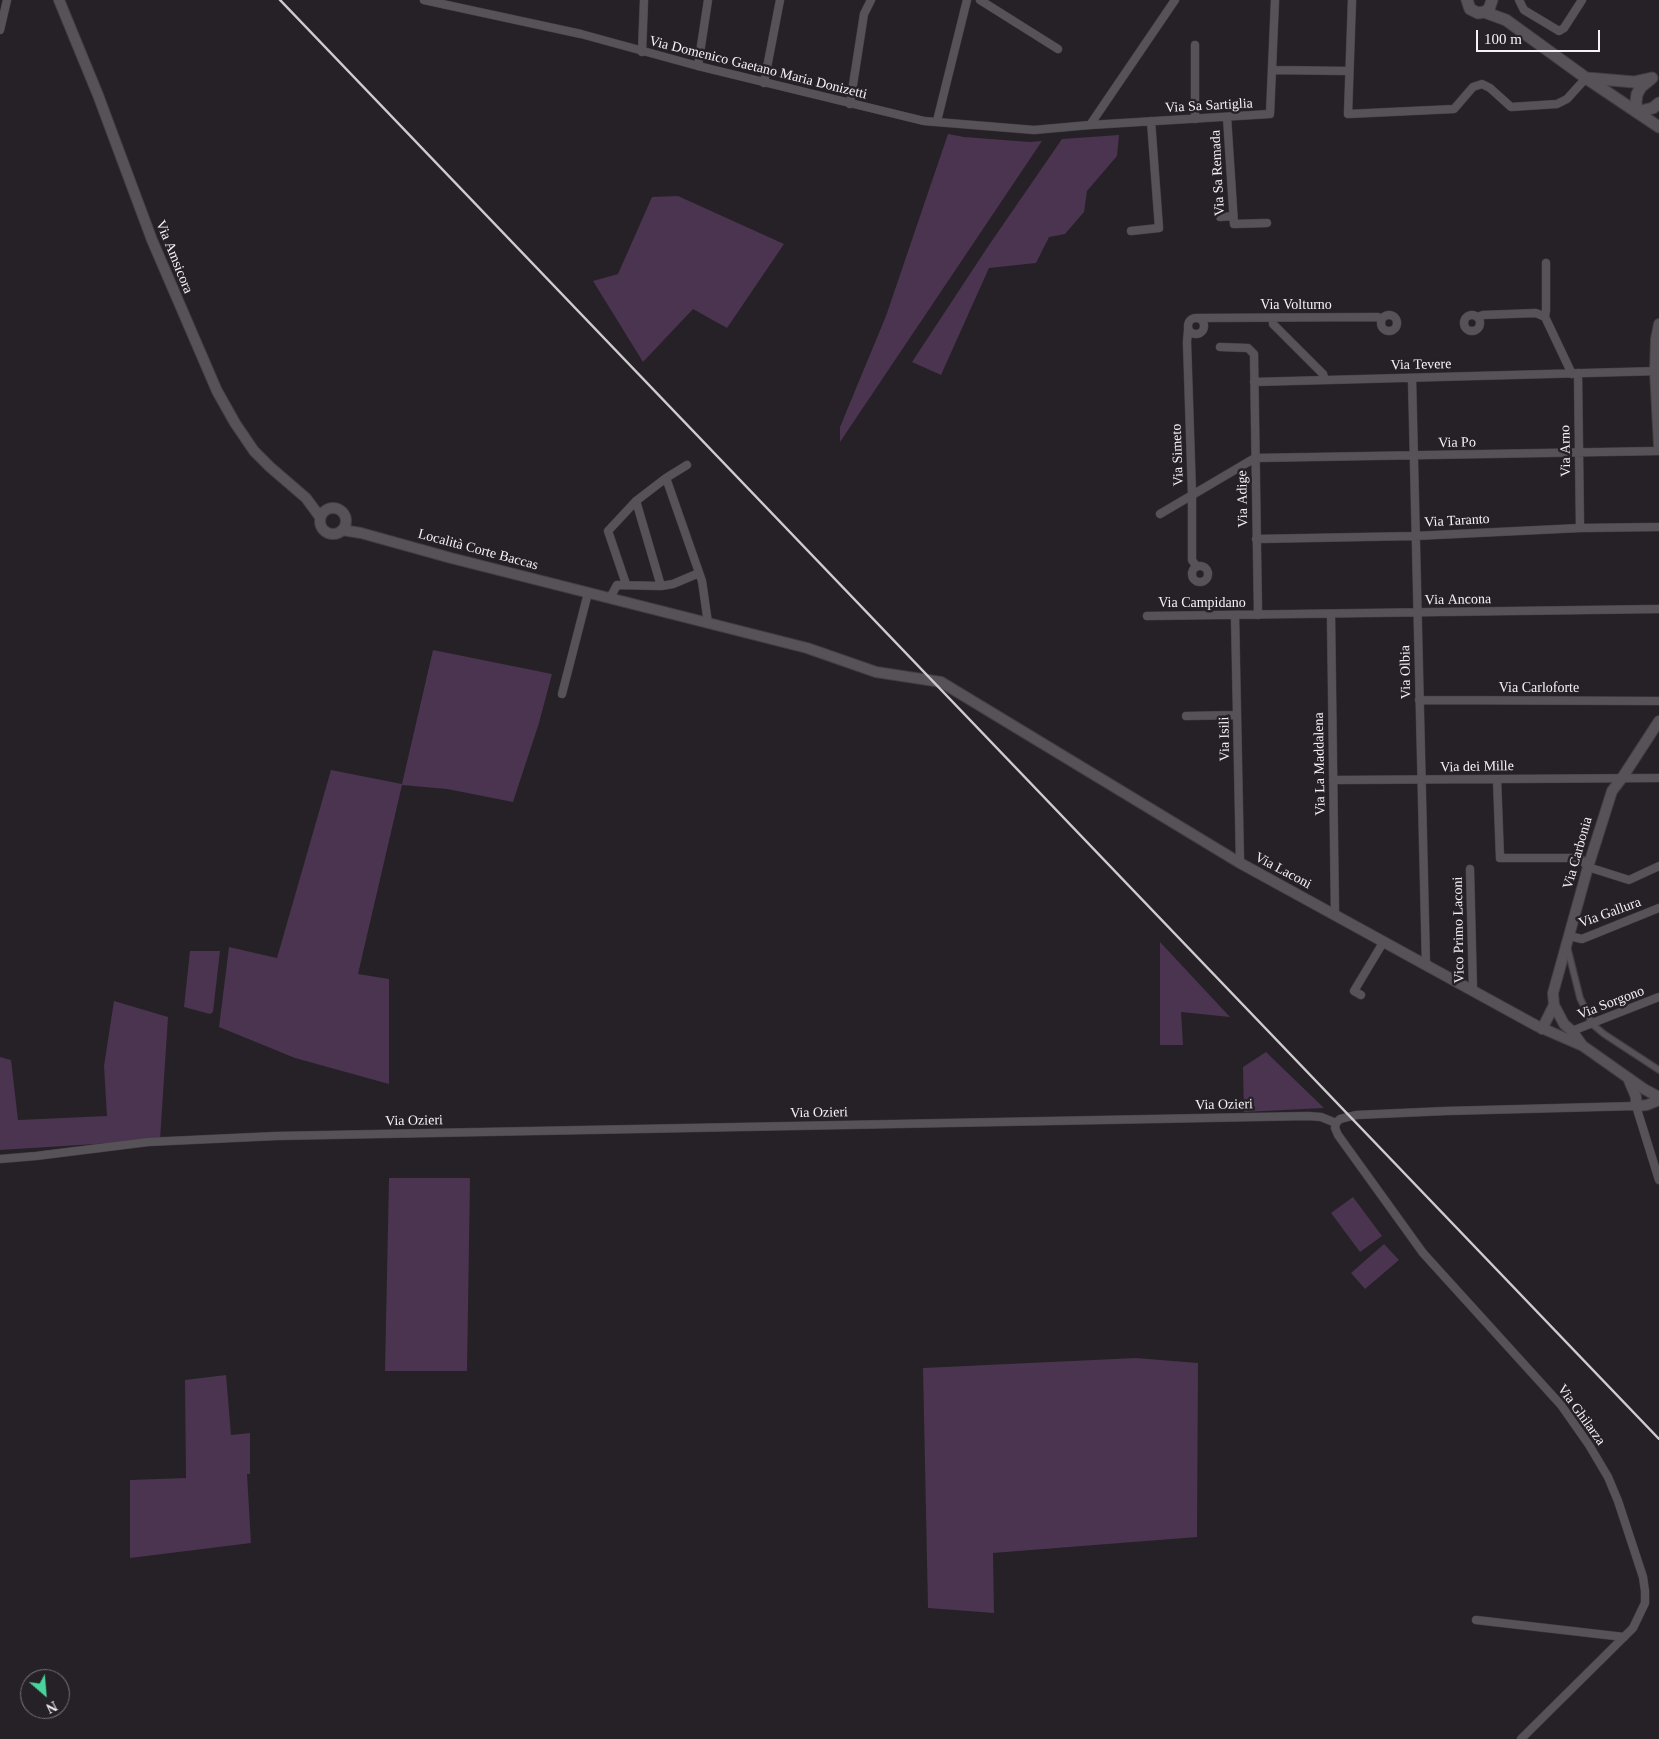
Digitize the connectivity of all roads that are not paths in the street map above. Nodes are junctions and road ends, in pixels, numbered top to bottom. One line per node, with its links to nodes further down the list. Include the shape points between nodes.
1 (6, 0): 19 (street)
2 (59, 0): 68 (street, Via Amsicora, via 152,240 217,391 254,451)
3 (424, 0): 22 (street, Via Domenico Gaetano Maria Donizetti, via 581,34)
4 (644, 0): 22 (street)
5 (708, 0): 23 (street)
6 (780, 0): 28 (street)
7 (870, 0): 29 (street, via 864,14)
8 (967, 0): 34 (street)
9 (980, 0): 21 (street)
10 (1175, 0): 36 (street)
11 (1275, 0): 24 (street)
12 (1352, 0): 25 (street)
13 (1466, 0): 17 (main road, via 1472,11)
14 (1519, 0): 15 (street, via 1524,10 1559,31)
15 (1582, 0)
16 (1492, 1): 17 (main road); 18 (main road)
17 (1484, 12): 18 (main road)
18 (1506, 20): 27 (main road)
19 (0, 30)
20 (1195, 46): 33 (street)
21 (1058, 49)
22 (642, 52): 23 (street, Via Domenico Gaetano Maria Donizetti)
23 (698, 66): 28 (street, Via Domenico Gaetano Maria Donizetti)
24 (1273, 70): 25 (street); 32 (street, Via Sa Sartiglia, via 1270,114)
25 (1349, 71): 27 (street, via 1348,114 1454,109 1473,87 1482,84 1511,107 1557,104 1568,99)
26 (1656, 76): 27 (main road, via 1634,82); 31 (main road, via 1637,94)
27 (1586, 78): 31 (main road)
28 (764, 83): 29 (street, Via Domenico Gaetano Maria Donizetti)
29 (850, 104): 34 (street, Via Domenico Gaetano Maria Donizetti)
30 (1659, 104): 31 (main road)
31 (1637, 112): 37 (main road)
32 (1227, 117): 33 (street, Via Sa Sartiglia); 38 (street, Via Sa Remada)
33 (1195, 119): 35 (street, Via Sa Sartiglia)
34 (937, 121): 36 (street, Via Domenico Gaetano Maria Donizetti, via 1034,130)
35 (1151, 122): 36 (street, Via Sa Sartiglia); 41 (street, via 1159,228)
36 (1090, 125)
37 (1659, 127)
38 (1233, 216): 39 (street); 40 (street, Via Sa Remada, via 1234,224)
39 (1220, 217)
40 (1267, 223)
41 (1131, 231)
42 (1546, 263): 45 (street)
43 (1211, 317): 46 (street, Via Volturno); 47 (street, Via Volturno); 50 (street)
44 (1477, 317): 45 (street, via 1536,313)
45 (1545, 317): 56 (street)
46 (1198, 318): 50 (street); 51 (street, via 1189,321)
47 (1273, 318): 48 (street, Via Volturno); 58 (street, via 1274,324 1323,374)
48 (1382, 319)
49 (1659, 324): 55 (street, via 1655,350)
50 (1204, 326): 52 (street)
51 (1188, 330): 52 (street); 53 (street, Via Simeto)
52 (1196, 334): 53 (street)
53 (1187, 342): 67 (street, Via Simeto)
54 (1220, 347): 59 (street, via 1248,348 1254,354)
55 (1657, 371): 56 (street, Via Tevere); 60 (street)
56 (1575, 374): 57 (street, Via Tevere); 62 (street, Via Arno)
57 (1412, 378): 58 (street, Via Tevere); 63 (street, Via Olbia)
58 (1324, 380): 59 (street, Via Tevere)
59 (1254, 382): 64 (street, Via Adige)
60 (1659, 446)
61 (1659, 451): 62 (street, Via Po)
62 (1579, 453): 63 (street, Via Po); 75 (street, Via Arno)
63 (1414, 456): 64 (street, Via Po); 76 (street, Via Olbia)
64 (1255, 458): 67 (street); 77 (street, Via Adige)
65 (687, 465): 66 (street)
66 (666, 478): 69 (street); 79 (street)
67 (1192, 494): 71 (street); 78 (street, Via Simeto, via 1192,560)
68 (306, 498): 70 (street, Via Amsicora); 72 (street, Via Amsicora)
69 (636, 501): 80 (street, via 608,531); 81 (street)
70 (329, 508): 72 (street); 73 (street, via 343,512)
71 (1160, 514)
72 (320, 517): 73 (street, via 320,526 325,532 336,534)
73 (344, 526): 82 (street, Località Corte Baccas)
74 (1659, 527): 75 (street, Via Taranto)
75 (1580, 528): 76 (street, Via Taranto)
76 (1415, 536): 77 (street, Via Taranto); 85 (street, Via Olbia)
77 (1256, 539): 88 (street, Via Adige)
78 (1196, 566)
79 (699, 573): 81 (street); 90 (street)
80 (626, 584): 81 (street); 83 (street, via 617,585)
81 (661, 586)
82 (588, 593): 83 (street, Località Corte Baccas); 92 (street)
83 (610, 598): 90 (street, Località Corte Baccas)
84 (1659, 609): 85 (street, Via Ancona)
85 (1417, 613): 86 (street, Via Ancona); 93 (street, Via Olbia)
86 (1331, 614): 88 (street, Via Ancona); 101 (street, Via La Maddalena)
87 (1235, 615): 88 (street, Via Campidano); 89 (street, Via Campidano); 95 (street, Via Isili)
88 (1258, 615)
89 (1147, 616)
90 (708, 624): 91 (street, Località Corte Baccas, via 807,648 876,672)
91 (930, 680): 103 (street, Via Laconi, via 941,682)
92 (562, 694)
93 (1419, 700): 94 (street, Via Carloforte); 102 (street, Via Olbia)
94 (1659, 701)
95 (1237, 715): 96 (street); 103 (street, Via Isili)
96 (1186, 716)
97 (1659, 721): 98 (street, Via Carbonia)
98 (1622, 778): 99 (street, Via dei Mille); 100 (street, Via dei Mille); 105 (street, Via Carbonia, via 1612,790)
99 (1659, 778)
100 (1497, 779): 102 (street, Via dei Mille); 105 (street, via 1500,858 1580,858)
101 (1333, 780): 102 (street, Via dei Mille); 108 (street, Via La Maddalena)
102 (1421, 780): 111 (street, Via Olbia)
103 (1240, 863): 108 (street, Via Laconi)
104 (1659, 866): 105 (street, via 1629,880)
105 (1588, 867): 109 (street, Via Carbonia)
106 (1470, 869): 112 (street, Vico Primo Laconi)
107 (1659, 908): 109 (street, Via Gallura, via 1582,938)
108 (1335, 914): 110 (street, Via Laconi)
109 (1568, 940): 115 (street, Via Carbonia, via 1553,994); 116 (street, via 1580,998)
110 (1384, 942): 111 (street, Via Laconi); 113 (street, via 1354,991)
111 (1426, 965): 112 (street, Via Laconi)
112 (1473, 991): 117 (street, Via Laconi)
113 (1361, 995)
114 (1659, 997): 116 (street, Via Sorgono)
115 (1554, 1005): 117 (street, Via Carbonia); 118 (street, via 1564,1024)
116 (1592, 1024): 118 (street, Via Sorgono); 120 (street)
117 (1542, 1029): 119 (street, Via Laconi)
118 (1572, 1031): 119 (street)
119 (1583, 1046): 121 (street, Via Laconi, via 1628,1077)
120 (1659, 1070)
121 (1648, 1097): 122 (street, via 1356,1115 1340,1118); 124 (street)
122 (1336, 1123): 123 (street, Via Ozieri, via 1298,1116 276,1136 148,1142); 126 (street, Via Ghilarza, via 1338,1135 1423,1253 1561,1404 1608,1478 1646,1591 1645,1603 1633,1628)
123 (0, 1159)
124 (1659, 1180)
125 (1476, 1620): 126 (street)
126 (1624, 1637): 127 (street, Via Ghilarza)
127 (1521, 1739)

